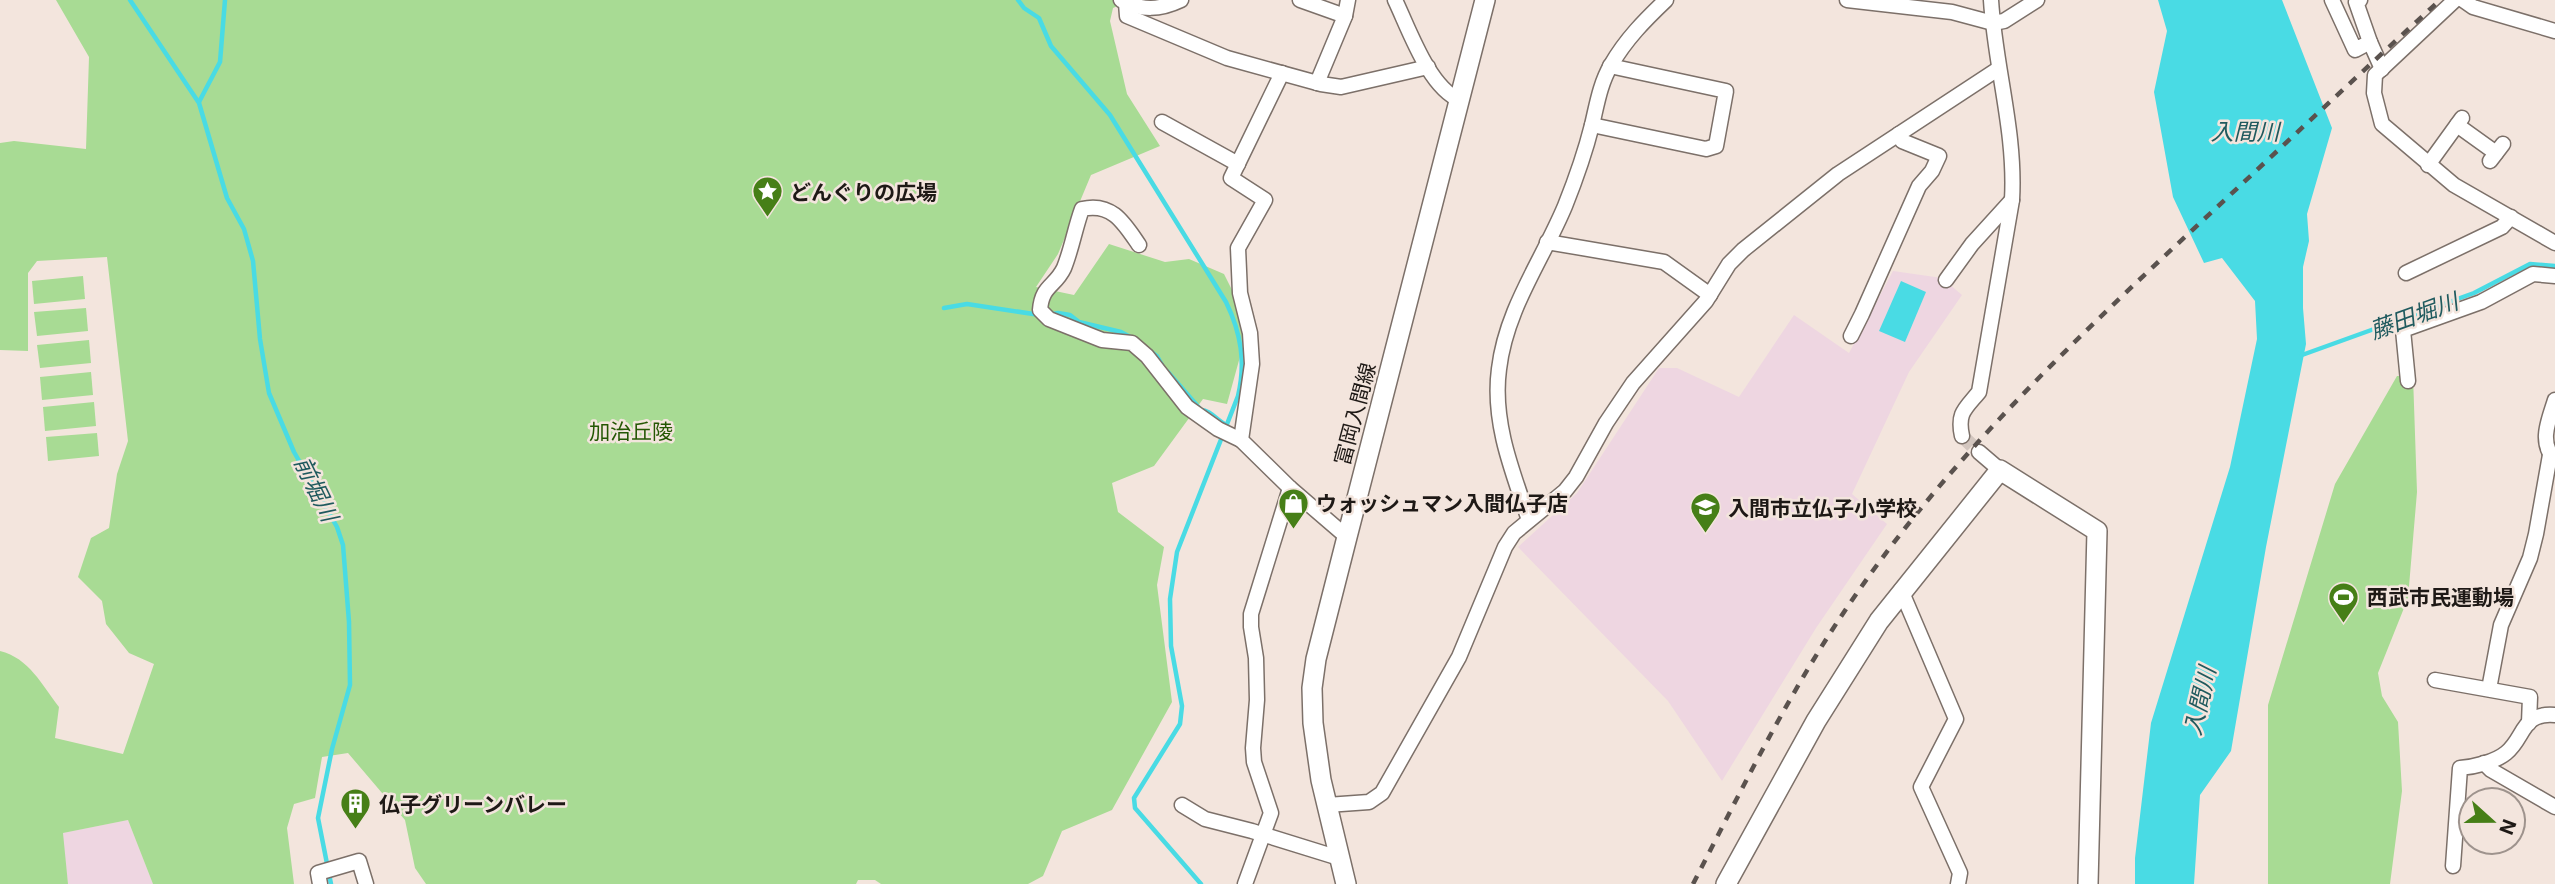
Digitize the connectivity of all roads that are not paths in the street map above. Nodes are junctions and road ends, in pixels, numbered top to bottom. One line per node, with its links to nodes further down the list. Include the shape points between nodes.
1 (1181, 0): 14 (street, via 1163,9)
2 (1300, 0): 15 (street)
3 (1349, 0): 15 (street)
4 (1395, 0): 20 (street)
5 (1485, 0): 25 (street, 富岡入間線)
6 (1666, 0): 19 (street, via 1632,34)
7 (1847, 0): 16 (street, via 1952,12)
8 (1991, 0): 16 (street)
9 (2037, 0): 16 (street)
10 (2332, 0): 18 (street, via 2355,50)
11 (2360, 0): 18 (street, via 2356,2)
12 (2455, 0): 22 (street)
13 (2463, 0): 17 (street)
14 (1123, 1): 23 (street, via 1127,16 1227,58)
15 (1345, 16): 24 (street)
16 (1993, 23): 21 (street)
17 (2555, 31)
18 (2370, 42): 22 (street)
19 (1611, 66): 27 (street, via 1596,100); 27 (street, via 1726,91 1716,146 1706,149)
20 (1427, 67): 24 (street, via 1341,87); 25 (street, via 1447,95)
21 (1998, 69): 28 (street); 32 (street, via 2008,116)
22 (2382, 69): 31 (street, via 2375,75 2374,93 2382,124)
23 (1282, 74): 24 (street); 30 (street)
24 (1317, 83)
25 (1460, 100): 51 (street, 富岡入間線)
26 (1162, 122): 30 (street)
27 (1592, 125): 34 (street)
28 (1899, 134): 40 (street, via 1838,174 1743,250); 41 (street, via 1902,141 1939,156 1919,186)
29 (2496, 153): 31 (street, via 2460,122)
30 (1238, 164): 44 (street, via 1231,178 1265,200 1238,248 1252,364)
31 (2428, 165): 33 (street)
32 (2012, 200): 39 (street); 45 (street, via 1979,392 1961,413)
33 (2511, 217): 35 (street); 37 (street, via 2502,227)
34 (1547, 242): 40 (street, via 1664,262); 50 (street, via 1517,302 1499,371 1498,404 1506,454)
35 (2555, 243)
36 (1139, 245): 44 (street, via 1109,211 1082,208 1061,273 1041,296 1044,314 1102,340 1132,344 1187,407)
37 (2406, 273)
38 (2555, 276): 42 (street, via 2533,274 2474,304 2403,330)
39 (1945, 280)
40 (1710, 295): 50 (street, via 1633,383 1565,491)
41 (1851, 336)
42 (2408, 382)
43 (2555, 400): 47 (street, via 2545,434)
44 (1230, 435): 49 (street)
45 (1962, 436)
46 (1979, 452): 48 (street)
47 (2553, 457): 54 (street, via 2530,558 2501,625)
48 (2000, 470): 52 (street); 70 (street, via 2097,531)
49 (1290, 488): 51 (street); 61 (street, via 1251,614 1257,700 1254,762 1271,813)
50 (1529, 520): 59 (street, via 1505,547 1459,657 1381,793 1369,803)
51 (1347, 537): 59 (street, 富岡入間線, via 1312,688)
52 (1901, 590): 68 (street, via 1816,721); 69 (street, via 1956,719 1921,787 1960,873)
53 (2435, 680): 54 (street)
54 (2489, 689): 56 (street, via 2530,697)
55 (2555, 715): 56 (street, via 2536,717)
56 (2529, 723): 57 (street, via 2507,752)
57 (2484, 763): 60 (street); 63 (street, via 2460,768)
58 (1182, 805): 61 (street, via 1205,819)
59 (1327, 805): 62 (street, 富岡入間線)
60 (2555, 807)
61 (1264, 834): 62 (street); 66 (street)
62 (1339, 858): 67 (street, 富岡入間線)
63 (2452, 866)
64 (322, 875): 65 (street, via 359,862)
65 (366, 884)
66 (1245, 884)
67 (1346, 884)
68 (1726, 884)
69 (1958, 884)
70 (2088, 884)

